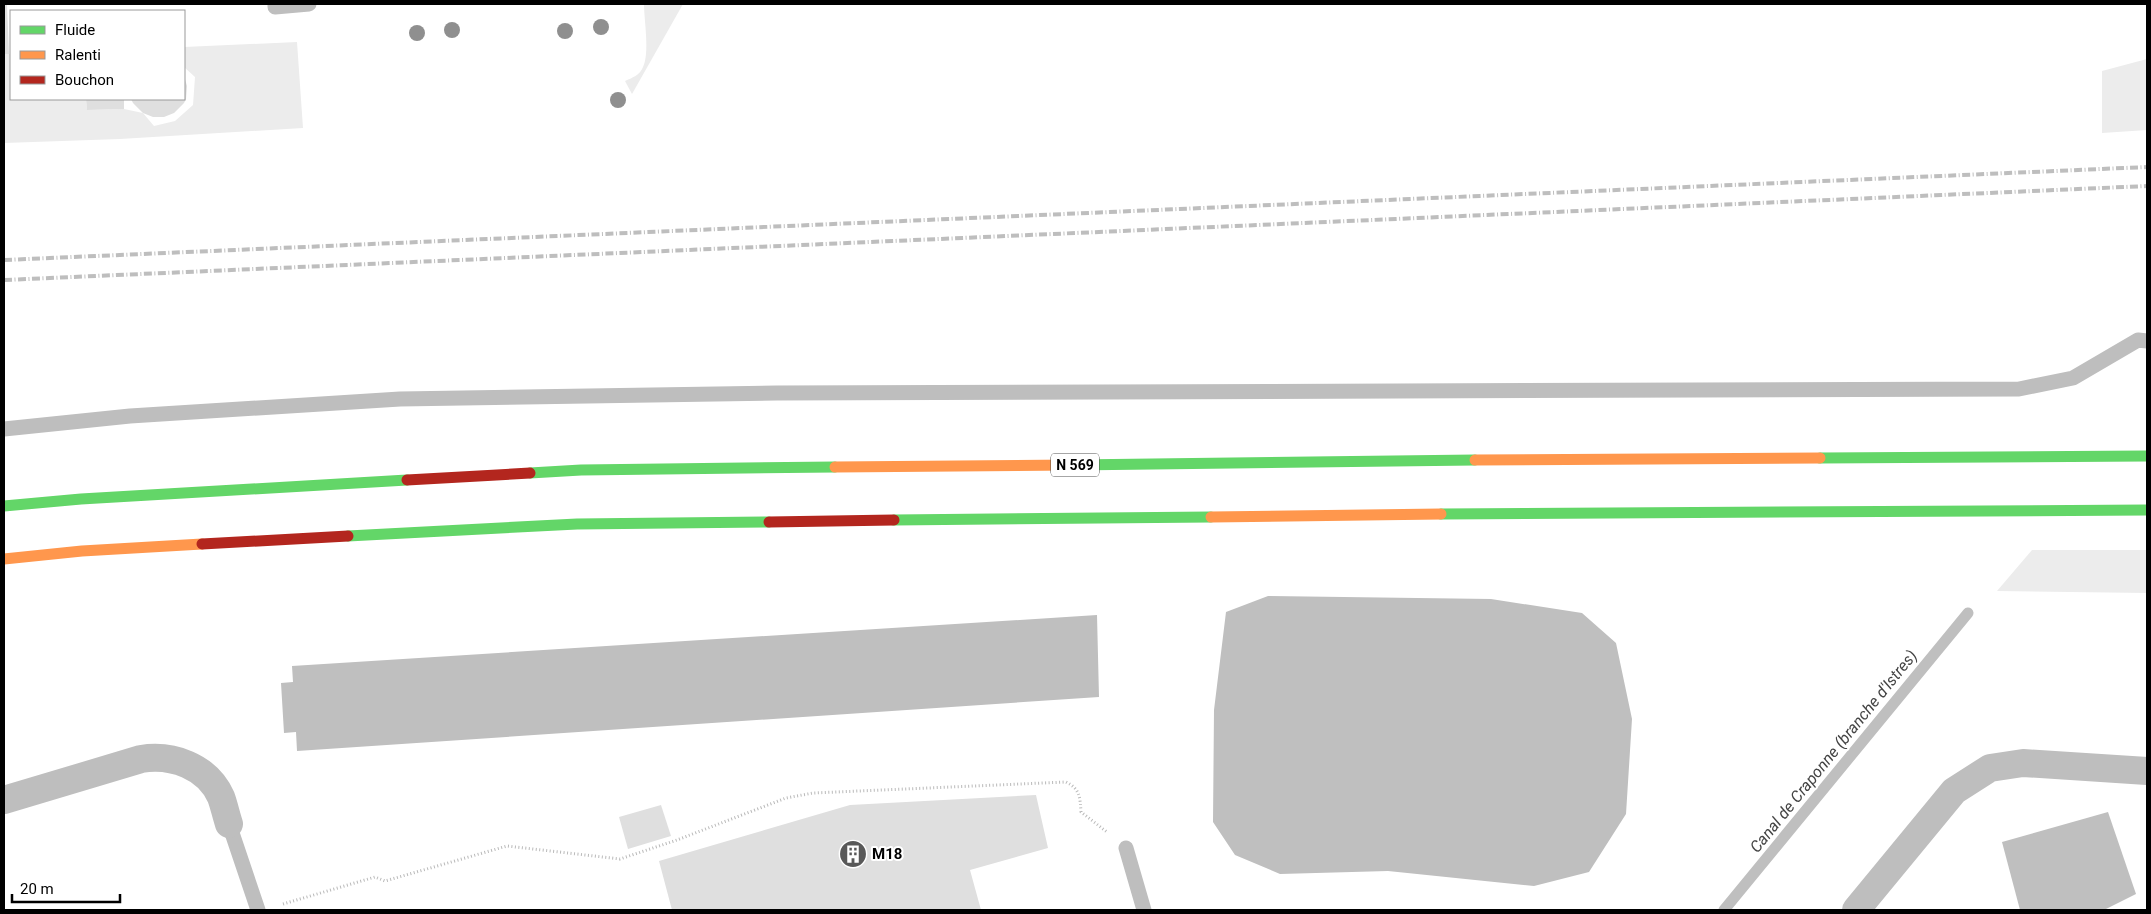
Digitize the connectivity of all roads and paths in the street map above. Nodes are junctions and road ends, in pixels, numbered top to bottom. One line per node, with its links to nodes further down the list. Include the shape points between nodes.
1 (275, 4): 2 (lane, via 275,7)
2 (309, 4)
3 (2147, 341): 4 (lane, via 2138,340 2073,378 2020,388 776,393 400,399 130,416)
4 (4, 429)
5 (2147, 456): 6 (highway, N 569, via 581,470 91,498)
6 (4, 506)
7 (2147, 510): 8 (highway, via 577,524 92,550)
8 (4, 559)
9 (2147, 771): 16 (street, via 2023,763 1990,768 1954,791)
10 (4, 800): 11 (street, via 158,756 194,767 209,779 220,796)
11 (229, 824): 14 (lane)
12 (1126, 848): 13 (path, via 1081,812 1079,793 1076,787 1066,782 813,794 786,798 620,859 507,846 385,881 375,877); 15 (lane)
13 (276, 906)
14 (258, 910)
15 (1144, 910)
16 (1856, 910)

